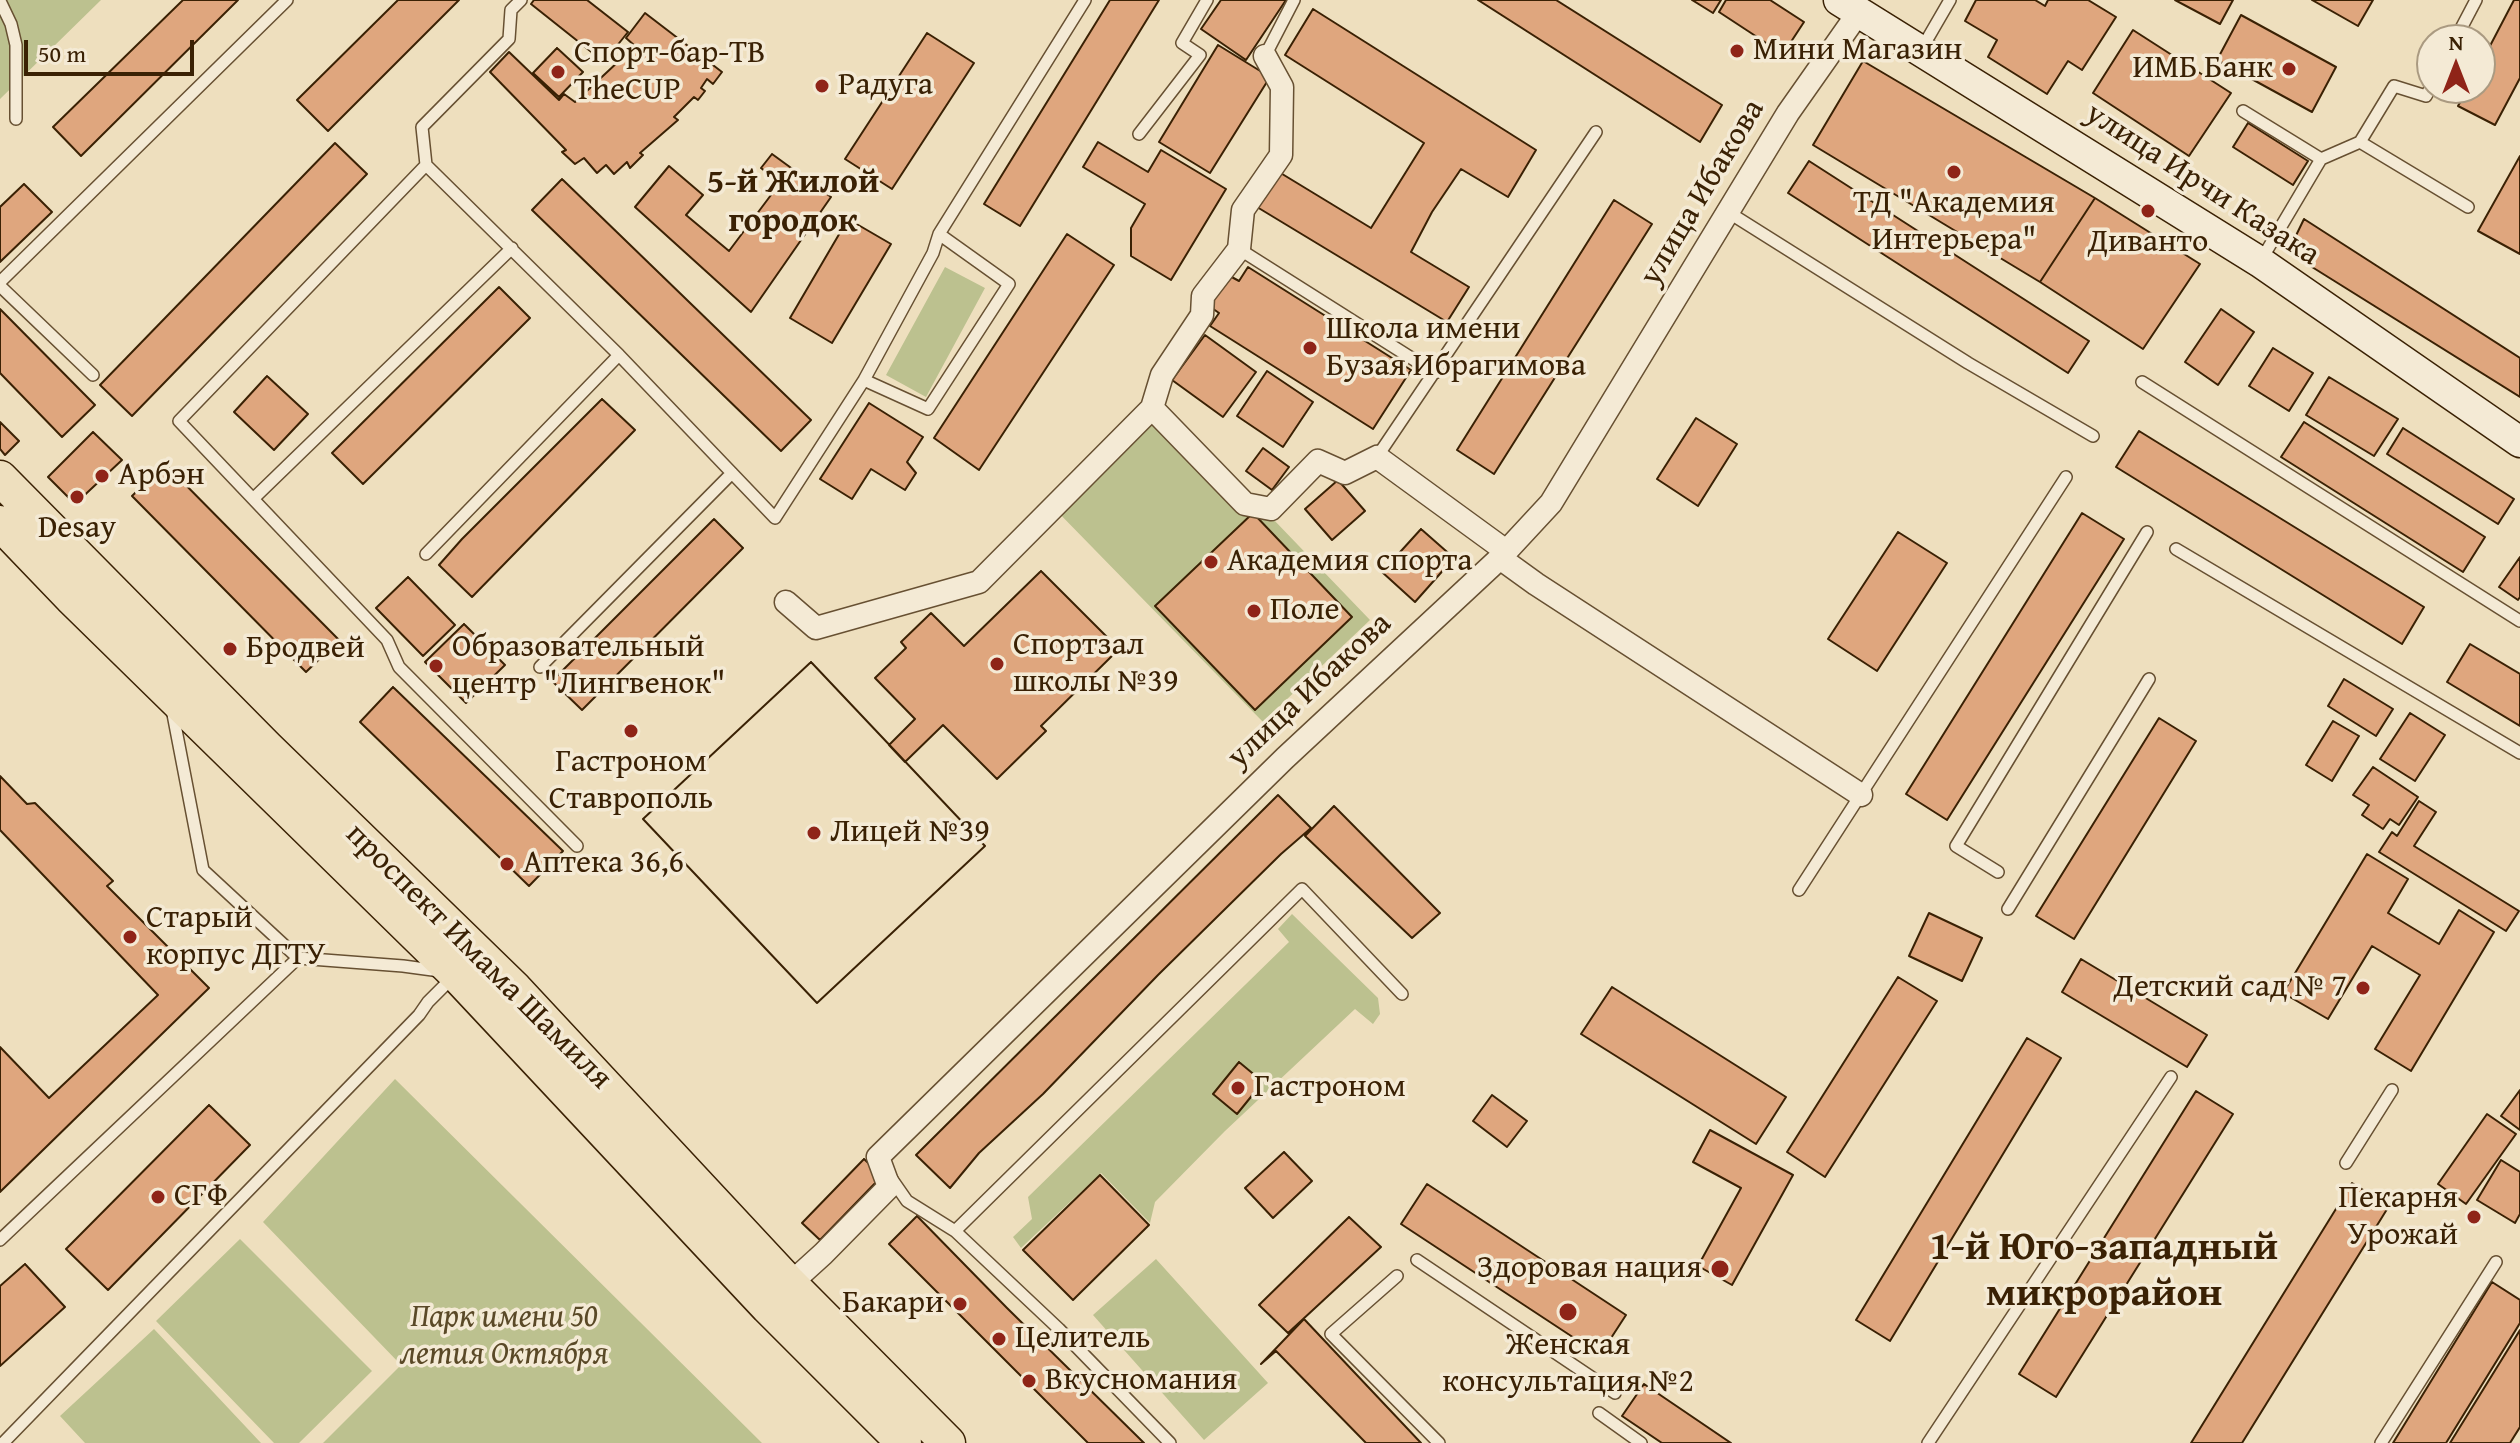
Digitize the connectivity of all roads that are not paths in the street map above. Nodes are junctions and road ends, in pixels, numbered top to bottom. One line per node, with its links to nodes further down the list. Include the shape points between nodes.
1 (287, 0): 27 (lane)
2 (521, 0): 20 (lane, via 511,10 509,39 422,127)
3 (1085, 0): 23 (lane)
4 (1207, 0): 17 (lane, via 1182,43 1200,55)
5 (1294, 0): 12 (lane)
6 (1950, 0): 11 (lane)
7 (2476, 0): 10 (lane)
8 (0, 1): 15 (lane, via 16,45)
9 (1849, 6): 11 (main road, улица Ирчи Казака); 22 (street, улица Ибакова)
10 (2463, 24)
11 (1920, 50): 26 (main road, улица Ирчи Казака)
12 (1265, 56): 25 (street, via 1282,87 1281,155 1243,210)
13 (2416, 93): 18 (lane, via 2394,86)
14 (2243, 111): 19 (lane)
15 (16, 119)
16 (1596, 132): 29 (lane)
17 (1139, 134)
18 (2360, 142): 19 (lane); 21 (lane)
19 (2321, 159): 26 (lane)
20 (426, 165): 24 (lane); 40 (lane, via 179,421)
21 (2468, 207)
22 (1728, 212): 34 (lane); 45 (street, улица Ибакова, via 1551,503)
23 (939, 234): 31 (lane); 31 (lane, via 1009,284 928,409)
24 (512, 248): 28 (lane); 40 (lane)
25 (1239, 249): 29 (lane); 33 (street, via 1203,296 1202,315 1162,375)
26 (2260, 262): 35 (main road, улица Ирчи Казака)
27 (0, 284): 30 (lane)
28 (619, 355): 37 (lane); 44 (lane)
29 (1435, 373): 36 (lane)
30 (93, 375)
31 (864, 380): 37 (lane, via 775,518)
32 (2142, 382): 47 (lane)
33 (1152, 408): 36 (street, via 1245,504 1271,509 1318,461 1345,473); 46 (street, via 979,582 816,628)
34 (2093, 436)
35 (2520, 442)
36 (1377, 457): 45 (street)
37 (732, 473): 48 (lane)
38 (2066, 477): 52 (lane)
39 (0, 478): 58 (main road, проспект Имама Шамиля, via 266,747)
40 (253, 499): 53 (lane, via 387,640 399,667)
41 (0, 523): 50 (main road, проспект Имама Шамиля)
42 (2147, 532): 54 (lane, via 1956,846)
43 (2176, 549): 51 (lane)
44 (426, 554)
45 (1503, 554): 52 (street); 62 (street, улица Ибакова, via 1285,758)
46 (786, 602)
47 (2520, 621)
48 (540, 667)
49 (2149, 679): 56 (lane)
50 (169, 692): 57 (lane, via 203,870); 58 (main road, проспект Имама Шамиля)
51 (2520, 753)
52 (1861, 795): 55 (lane)
53 (577, 846)
54 (1998, 872)
55 (1799, 890)
56 (2008, 909)
57 (298, 958): 58 (lane, via 403,966); 65 (lane)
58 (466, 962): 69 (main road, проспект Имама Шамиля); 72 (lane)
59 (1402, 994): 64 (lane, via 1302,889)
60 (2171, 1077): 78 (lane)
61 (2392, 1090): 63 (lane)
62 (878, 1157): 64 (lane, via 907,1201); 69 (street, via 889,1187)
63 (2346, 1163)
64 (955, 1231): 75 (lane)
65 (0, 1240)
66 (1417, 1260): 70 (lane)
67 (2496, 1262): 79 (lane)
68 (1397, 1276): 76 (lane, via 1331,1334)
69 (779, 1295): 73 (main road, проспект Имама Шамиля); 74 (main road, проспект Имама Шамиля)
70 (1615, 1393)
71 (1599, 1413): 77 (lane)
72 (3, 1443)
73 (904, 1443)
74 (948, 1443)
75 (1170, 1443)
76 (1439, 1443)
77 (1641, 1443)
78 (1928, 1443)
79 (2381, 1443)

